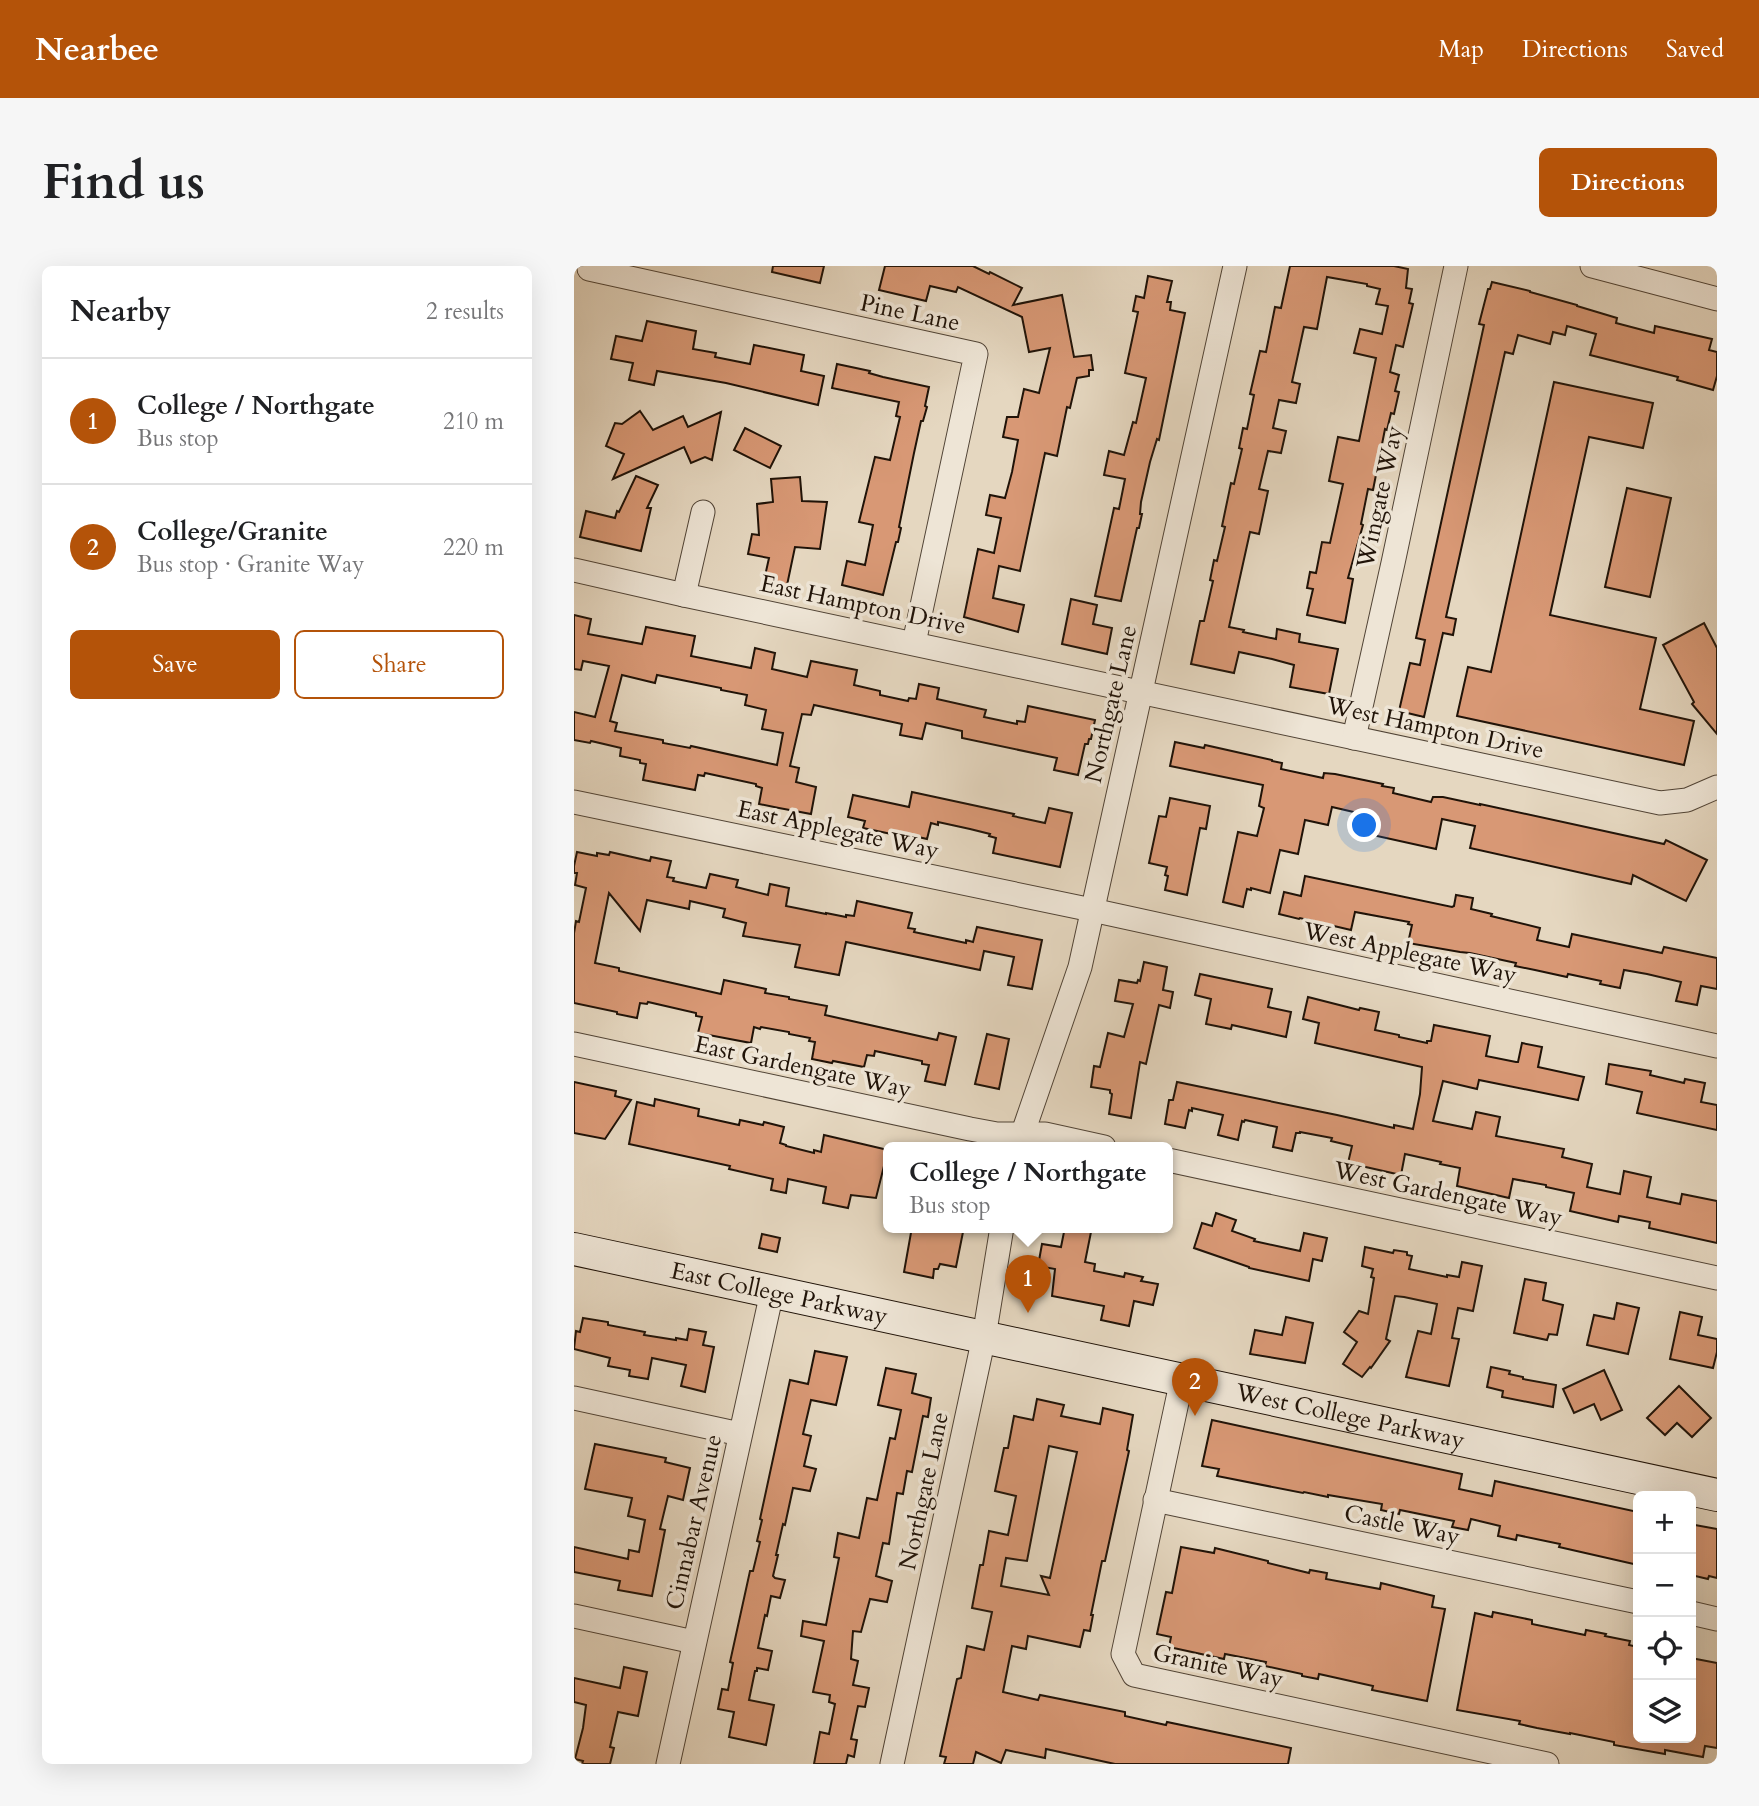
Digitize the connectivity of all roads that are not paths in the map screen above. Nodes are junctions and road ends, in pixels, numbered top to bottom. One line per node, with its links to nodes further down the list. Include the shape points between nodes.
1 (589, 266): 9 (street, Pine Lane, via 976,354)
2 (1235, 266): 10 (street, Northgate Lane)
3 (1456, 266): 11 (street, Wingate Way)
4 (1592, 266): 5 (street)
5 (1717, 299)
6 (703, 512): 8 (street)
7 (574, 570): 8 (street, East Hampton Drive)
8 (684, 595): 9 (street, East Hampton Drive)
9 (914, 643): 10 (street, East Hampton Drive)
10 (1140, 691): 11 (street, West Hampton Drive); 14 (street, Northgate Lane)
11 (1354, 738): 12 (street, West Hampton Drive, via 1660,803 1687,800)
12 (1717, 787)
13 (574, 802): 14 (street, East Applegate Way)
14 (1092, 910): 16 (street, West Applegate Way); 17 (street, Northgate Lane, via 1080,967)
15 (574, 1044): 17 (street, East Gardengate Way)
16 (1717, 1046)
17 (1020, 1141): 18 (street, via 1045,1134)
18 (1081, 1142)
19 (1173, 1161): 22 (street, West Gardengate Way)
20 (1001, 1233): 24 (street, Northgate Lane)
21 (574, 1249): 23 (main road, East College Parkway)
22 (1717, 1279)
23 (772, 1292): 24 (main road, East College Parkway); 27 (street, Cinnabar Avenue)
24 (984, 1337): 25 (main road, West College Parkway); 36 (street, Northgate Lane)
25 (1182, 1379): 28 (main road, West College Parkway); 29 (street, Granite Way)
26 (574, 1398): 27 (street)
27 (740, 1434): 34 (street, Cinnabar Avenue)
28 (1717, 1495)
29 (1155, 1500): 30 (street, Castle Way); 37 (street, Granite Way, via 1123,1654 1134,1675)
30 (1633, 1601)
31 (1696, 1614): 33 (street)
32 (574, 1616): 34 (street)
33 (1717, 1619)
34 (694, 1642): 35 (street, Cinnabar Avenue)
35 (668, 1764)
36 (892, 1764)
37 (1547, 1764)

